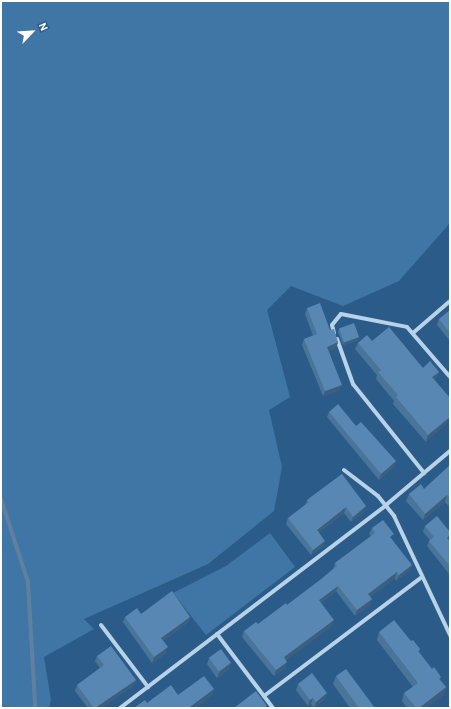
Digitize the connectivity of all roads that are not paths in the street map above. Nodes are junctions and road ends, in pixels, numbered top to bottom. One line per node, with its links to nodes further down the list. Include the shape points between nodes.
1 (450, 301): 2 (street)
2 (413, 333): 3 (street); 6 (street, via 407,327 341,314 332,325 353,384)
3 (450, 377)
4 (450, 451): 6 (street)
5 (344, 470): 7 (street)
6 (424, 473): 7 (street)
7 (386, 505): 8 (street, via 394,516); 10 (street)
8 (422, 577): 11 (street); 13 (street)
9 (101, 625): 12 (street)
10 (217, 634): 12 (street); 13 (street)
11 (450, 635)
12 (148, 687): 14 (street)
13 (264, 696): 15 (street)
14 (120, 708)
15 (273, 708)

